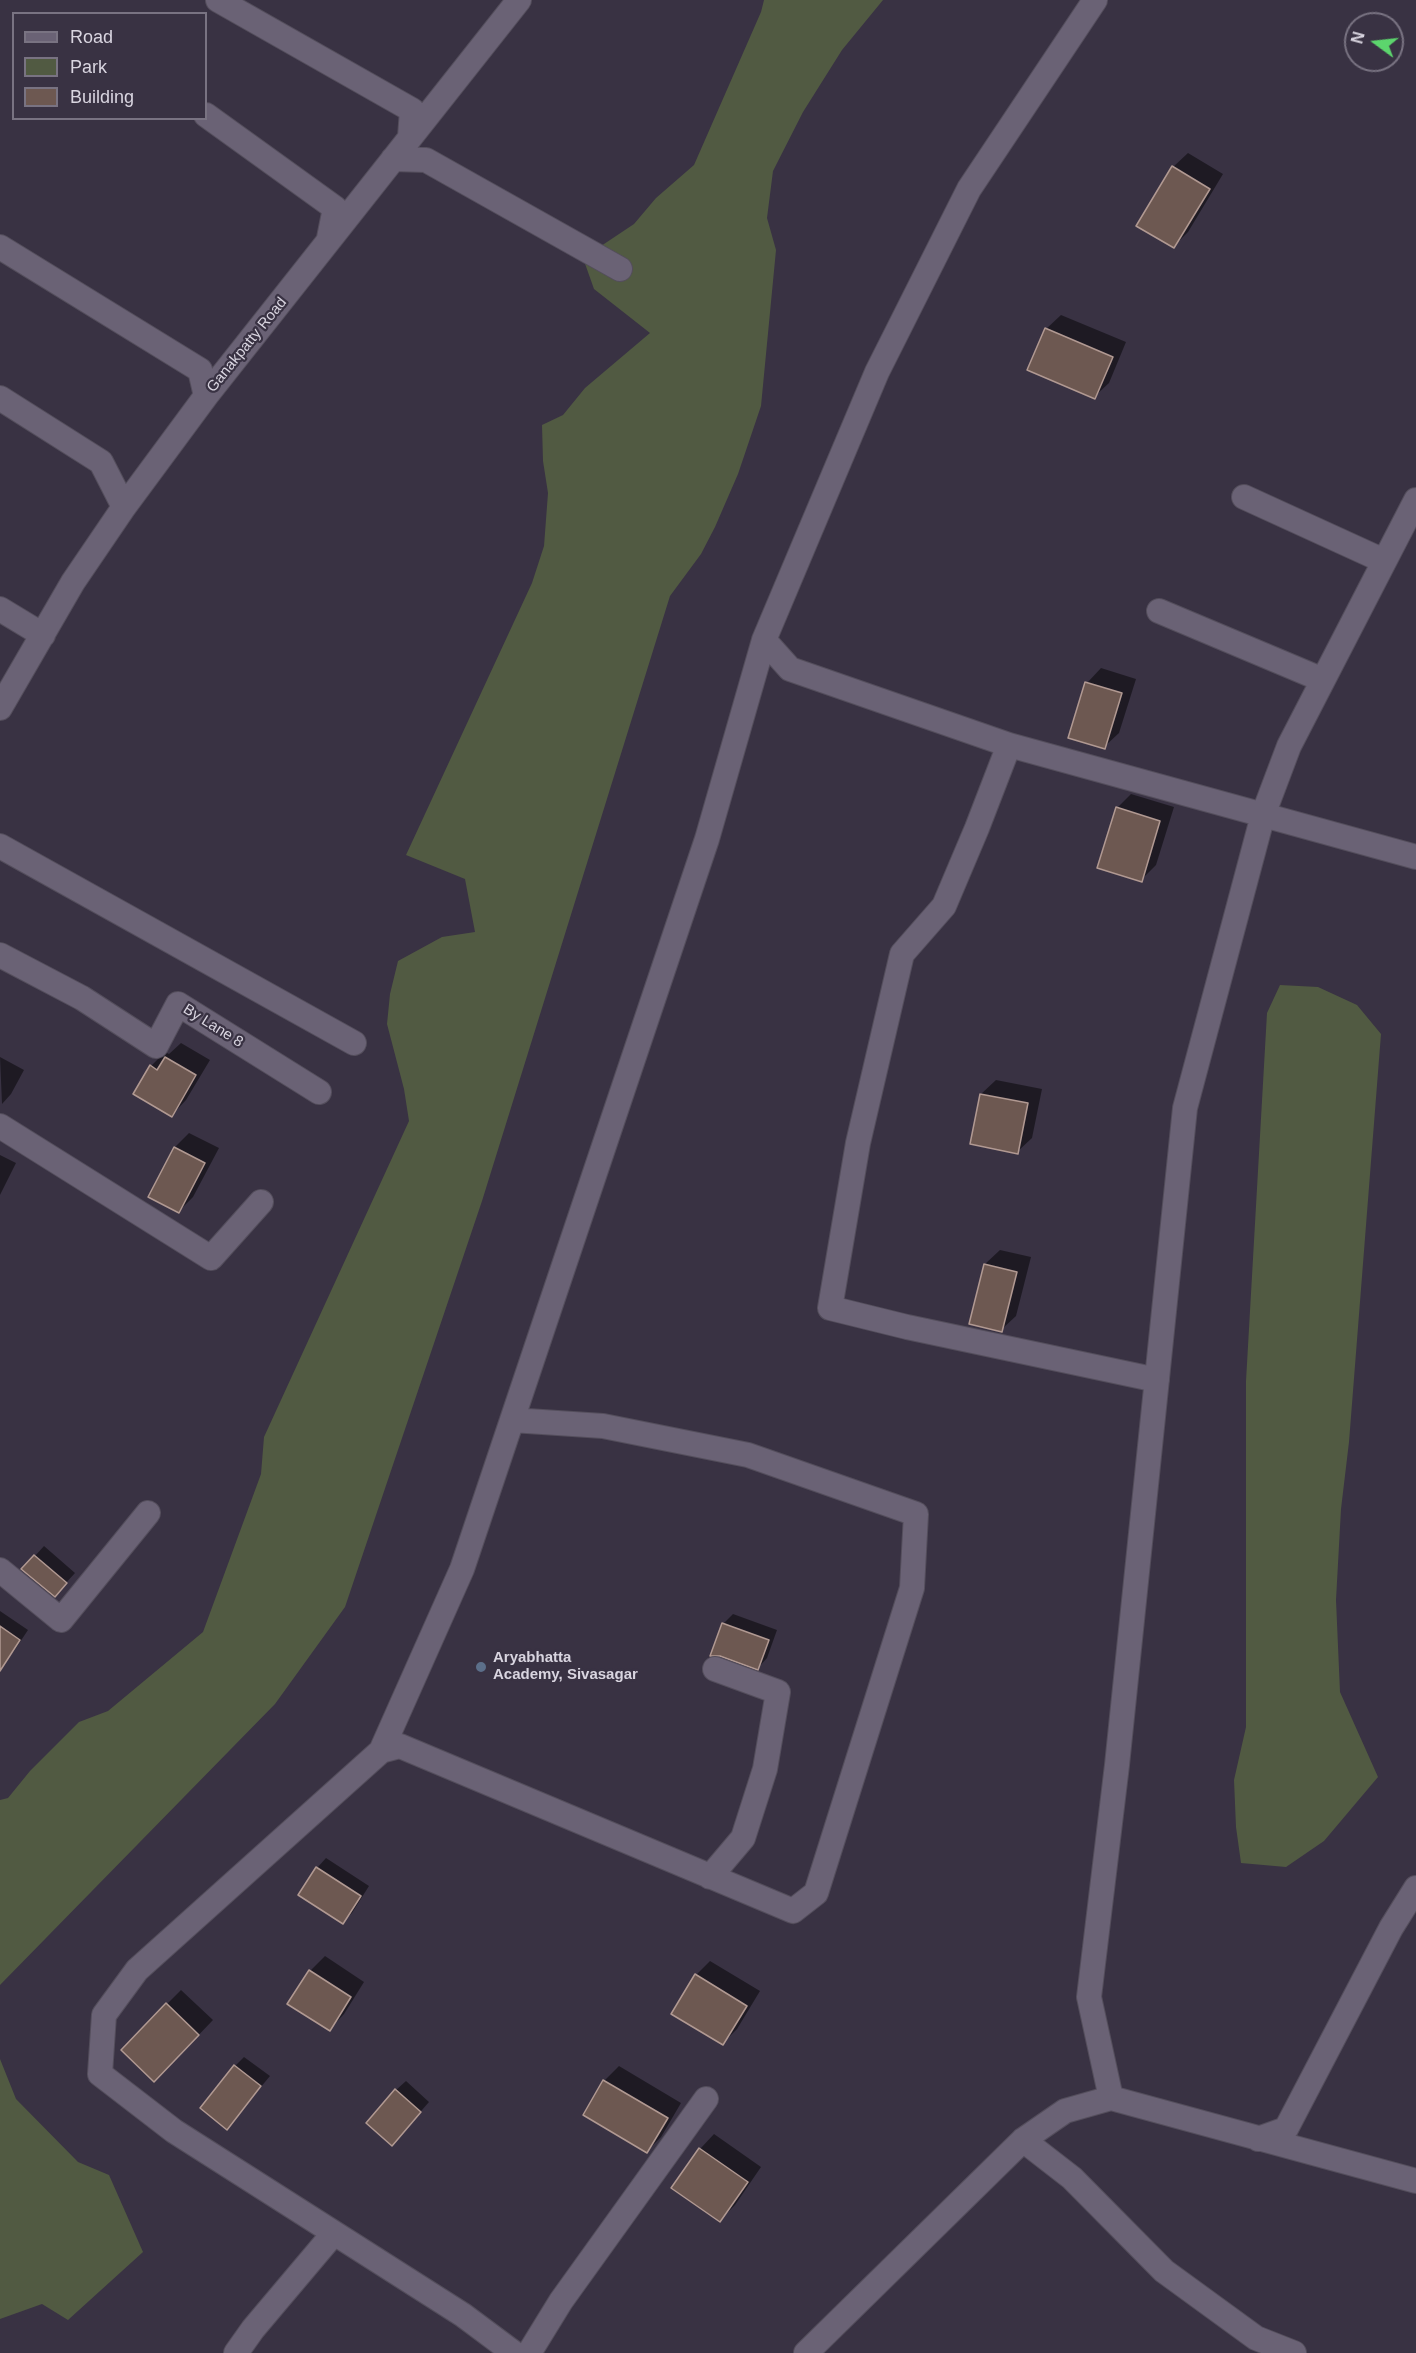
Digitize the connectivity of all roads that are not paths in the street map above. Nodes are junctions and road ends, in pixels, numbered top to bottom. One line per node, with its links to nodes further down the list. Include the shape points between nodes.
1 (218, 0): 5 (street, via 412,110)
2 (519, 0): 5 (street, Ganakpatty Road)
3 (1095, 0): 19 (street, via 969,189 877,372)
4 (207, 116): 7 (street, via 335,208)
5 (411, 137): 6 (street, Ganakpatty Road)
6 (393, 159): 7 (street, Ganakpatty Road); 9 (street, via 426,160)
7 (328, 244): 10 (street, Ganakpatty Road)
8 (0, 247): 10 (street, via 201,370)
9 (620, 269)
10 (206, 396): 14 (street, Ganakpatty Road)
11 (0, 398): 14 (street, via 101,462)
12 (1244, 497): 15 (street)
13 (1416, 500): 15 (street)
14 (124, 507): 18 (street, Ganakpatty Road)
15 (1384, 561): 20 (street)
16 (0, 609): 18 (street)
17 (1159, 611): 20 (street)
18 (43, 635): 21 (street, Ganakpatty Road)
19 (764, 640): 22 (street, via 790,669); 32 (street, via 707,839)
20 (1323, 680): 23 (street, via 1289,746)
21 (0, 708)
22 (1009, 745): 23 (street); 31 (street, via 944,906 902,954 858,1143 830,1308)
23 (1263, 815): 25 (street); 31 (street, via 1185,1108)
24 (0, 846): 27 (street)
25 (1416, 857)
26 (0, 955): 28 (street, By Lane 8, via 82,998 156,1046 178,1004)
27 (354, 1043)
28 (319, 1092)
29 (0, 1126): 30 (street, via 211,1258)
30 (261, 1202)
31 (1157, 1380): 39 (street, via 1089,1997)
32 (512, 1420): 36 (street, via 462,1569); 37 (street, via 603,1425 748,1455 916,1514 912,1588 816,1893 793,1911)
33 (148, 1513): 34 (street, via 61,1620)
34 (0, 1570)
35 (715, 1669): 37 (street, via 778,1692 765,1769 743,1838)
36 (381, 1751): 37 (street, via 400,1746); 44 (street, via 136,1970 104,2015 100,2074 174,2131)
37 (711, 1877)
38 (1416, 1888): 42 (street, via 1391,1928 1286,2129)
39 (1111, 2098): 41 (street, via 1065,2111); 42 (street)
40 (706, 2099): 47 (street, via 561,2301)
41 (1023, 2139): 48 (street); 49 (street, via 1072,2178 1164,2271 1256,2338)
42 (1258, 2139): 43 (street)
43 (1416, 2181)
44 (334, 2233): 45 (street); 46 (street, via 463,2315)
45 (236, 2353)
46 (514, 2353)
47 (529, 2353)
48 (806, 2353)
49 (1294, 2353)

